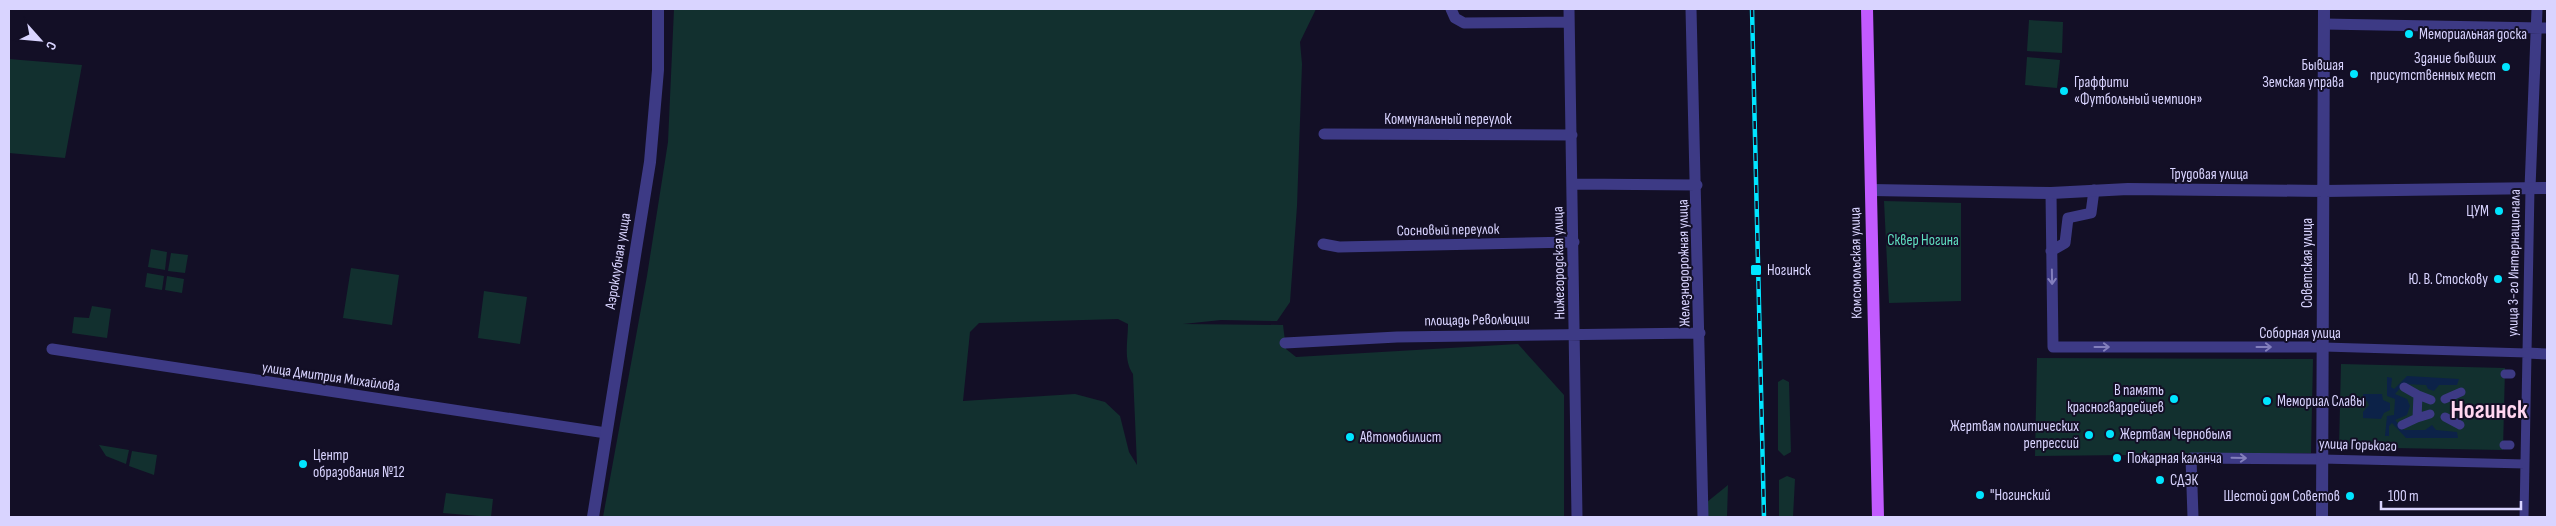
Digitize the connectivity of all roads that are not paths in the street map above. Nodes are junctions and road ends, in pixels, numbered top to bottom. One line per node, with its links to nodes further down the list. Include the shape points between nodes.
1 (658, 9): 41 (street, Аэроклубная улица, via 658,70 650,162)
2 (1569, 9): 8 (street, Нижегородская улица)
3 (1688, 9): 14 (street, Железнодорожная улица)
4 (1866, 9): 17 (main road, Комсомольская улица)
5 (2324, 9): 9 (street, Советская улица)
6 (2537, 9): 10 (street, улица 3-го Интернационала)
7 (1451, 10): 8 (street, via 1455,18 1464,23)
8 (1569, 22): 12 (street, Нижегородская улица)
9 (2324, 24): 10 (street); 19 (street, Советская улица)
10 (2542, 28): 15 (street, улица 3-го Интернационала)
11 (1324, 134): 12 (street, Коммунальный переулок)
12 (1572, 135): 13 (street, Нижегородская улица)
13 (1573, 184): 14 (street); 21 (street, Нижегородская улица)
14 (1697, 186): 24 (street, Железнодорожная улица)
15 (2530, 188): 16 (street, Трудовая улица); 19 (street, Трудовая улица); 29 (street, улица 3-го Интернационала)
16 (2547, 188)
17 (1871, 190): 20 (street, Трудовая улица); 47 (main road, Комсомольская улица)
18 (2094, 190): 19 (street, Трудовая улица); 20 (street, Трудовая улица); 23 (street, via 2091,213 2068,218 2065,243)
19 (2324, 191): 27 (street, Советская улица)
20 (2051, 193): 23 (street)
21 (1574, 242): 22 (street, Сосновый переулок, via 1339,247); 25 (street, Нижегородская улица)
22 (1323, 244)
23 (2051, 251): 27 (street, Соборная улица, one-way to 27, via 2053,347)
24 (1700, 333): 25 (street, площадь Революции); 46 (street, Железнодорожная улица)
25 (1575, 334): 26 (street, площадь Революции, via 1397,337); 45 (street, Нижегородская улица)
26 (1285, 343)
27 (2324, 347): 29 (street, Соборная улица); 42 (street, Советская улица)
28 (52, 349): 41 (street, улица Дмитрия Михайлова)
29 (2527, 353): 30 (street, Соборная улица); 43 (street, улица 3-го Интернационала)
30 (2547, 354)
31 (2404, 387): 33 (street)
32 (2461, 392): 34 (street)
33 (2418, 395): 35 (street); 38 (street)
34 (2445, 399)
35 (2431, 400)
36 (2430, 414): 38 (street)
37 (2444, 417): 40 (street)
38 (2417, 418): 39 (street)
39 (2402, 425)
40 (2460, 425)
41 (606, 433): 44 (street, Аэроклубная улица)
42 (2322, 459): 43 (street, улица Горького); 48 (street, улица Горького, one-way to 42, via 2191,458); 49 (street, Советская улица)
43 (2525, 464): 50 (street, улица 3-го Интернационала)
44 (593, 517)
45 (1577, 517)
46 (1703, 517)
47 (1878, 517)
48 (2193, 517)
49 (2322, 517)
50 (2524, 517)

